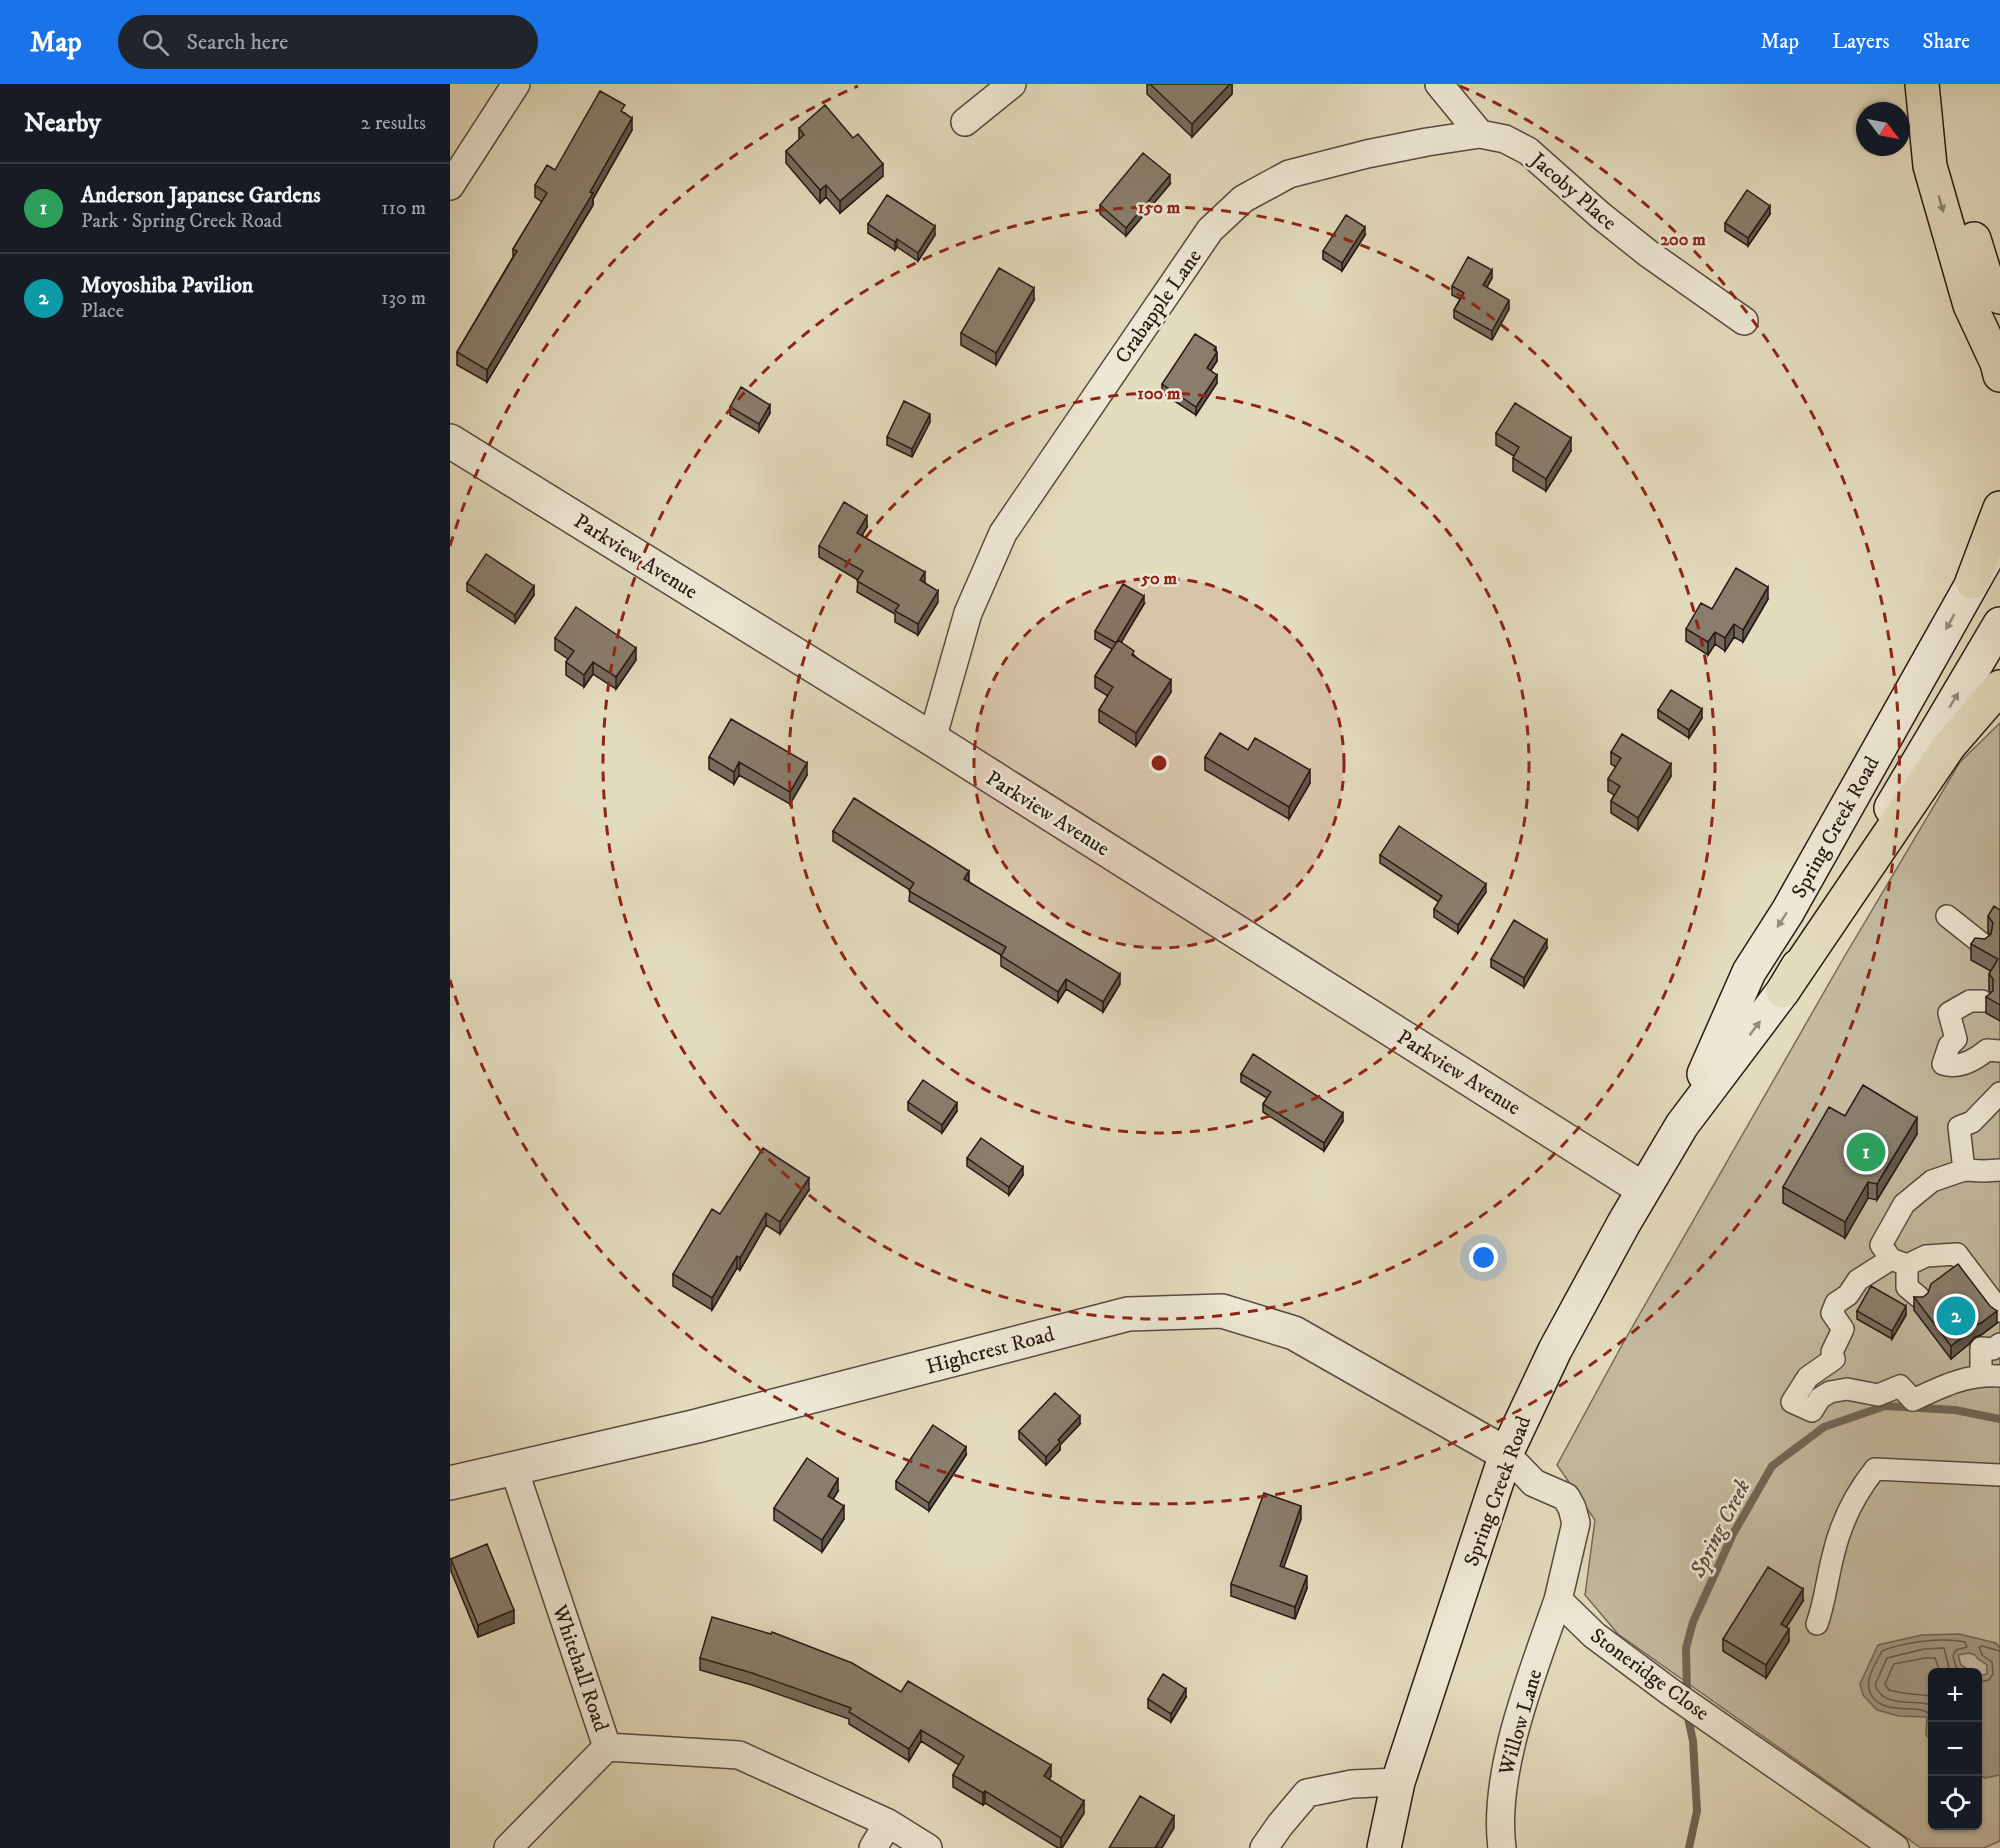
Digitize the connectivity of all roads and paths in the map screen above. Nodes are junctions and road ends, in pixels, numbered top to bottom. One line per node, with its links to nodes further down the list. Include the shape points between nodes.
1 (516, 84): 8 (street)
2 (1012, 84): 6 (street)
3 (1439, 84): 7 (street)
4 (1922, 84): 11 (main road, one-way to 11, via 1930,166 1970,305)
5 (1943, 84): 9 (main road, via 1950,161 1987,281)
6 (965, 122)
7 (1480, 134): 10 (street, Jacoby Place, via 1506,139 1528,151 1649,254); 18 (street, Crabapple Lane, via 1367,154 1289,174 1243,199 1210,231 1003,533 968,613)
8 (452, 176)
9 (2000, 297)
10 (1744, 321)
11 (2000, 375)
12 (450, 441): 18 (street, Parkview Avenue)
13 (2000, 508): 15 (main road)
14 (2000, 535): 15 (street, Spring Creek Road)
15 (1972, 582): 25 (street, Spring Creek Road, one-way to 25, via 1788,910 1749,972)
16 (2000, 624): 21 (street, Spring Creek Road, one-way to 16)
17 (2000, 687): 21 (main road, via 1949,746)
18 (932, 739): 28 (street, Parkview Avenue)
19 (1947, 916): 20 (street)
20 (1981, 943)
21 (1783, 991): 25 (street, Spring Creek Road, one-way to 21)
22 (1982, 1001): 23 (street, via 1970,1001 1949,1013 1956,1039 1943,1064 1952,1067 1976,1059 1987,1050)
23 (2000, 1051)
24 (2000, 1093): 26 (street, via 1972,1122 1959,1127)
25 (1682, 1125): 28 (street, Spring Creek Road)
26 (1964, 1170): 27 (street); 29 (street, via 1932,1181 1904,1204 1881,1245)
27 (2000, 1170)
28 (1644, 1189): 34 (street, Spring Creek Road, via 1555,1350)
29 (1899, 1262): 30 (street, via 1907,1287); 31 (street, via 1957,1254); 33 (street, via 1858,1280 1848,1295 1836,1302 1833,1313 1843,1329 1832,1352 1834,1359 1808,1377 1792,1402 1812,1411 1820,1398 1830,1392 1846,1389 1878,1395 1900,1386 1913,1400 1953,1382)
30 (1919, 1297)
31 (2000, 1311)
32 (2000, 1344): 33 (street, via 1993,1349 1981,1348)
33 (1991, 1376)
34 (1506, 1454): 35 (street, Highcrest Road, via 1294,1333 1222,1311 1128,1314 697,1426); 38 (street, via 1534,1483 1566,1497 1572,1508 1576,1523); 41 (street, Spring Creek Road)
35 (514, 1469): 37 (street, Highcrest Road); 40 (street, Whitehall Road)
36 (2000, 1475): 39 (street, via 1875,1469 1842,1528)
37 (450, 1484)
38 (1558, 1600): 48 (street, Willow Lane, via 1534,1669 1501,1793); 49 (street, Stoneridge Close, via 1594,1635 1669,1691)
39 (1817, 1624)
40 (607, 1747): 42 (street, Whitehall Road, via 740,1755); 43 (street)
41 (1398, 1782): 46 (street, via 1352,1784 1307,1793); 47 (street, Spring Creek Road)
42 (888, 1823): 44 (street); 45 (street, Whitehall Road)
43 (508, 1848)
44 (873, 1848)
45 (928, 1848)
46 (1264, 1848)
47 (1384, 1848)
48 (1502, 1848)
49 (1895, 1848)

